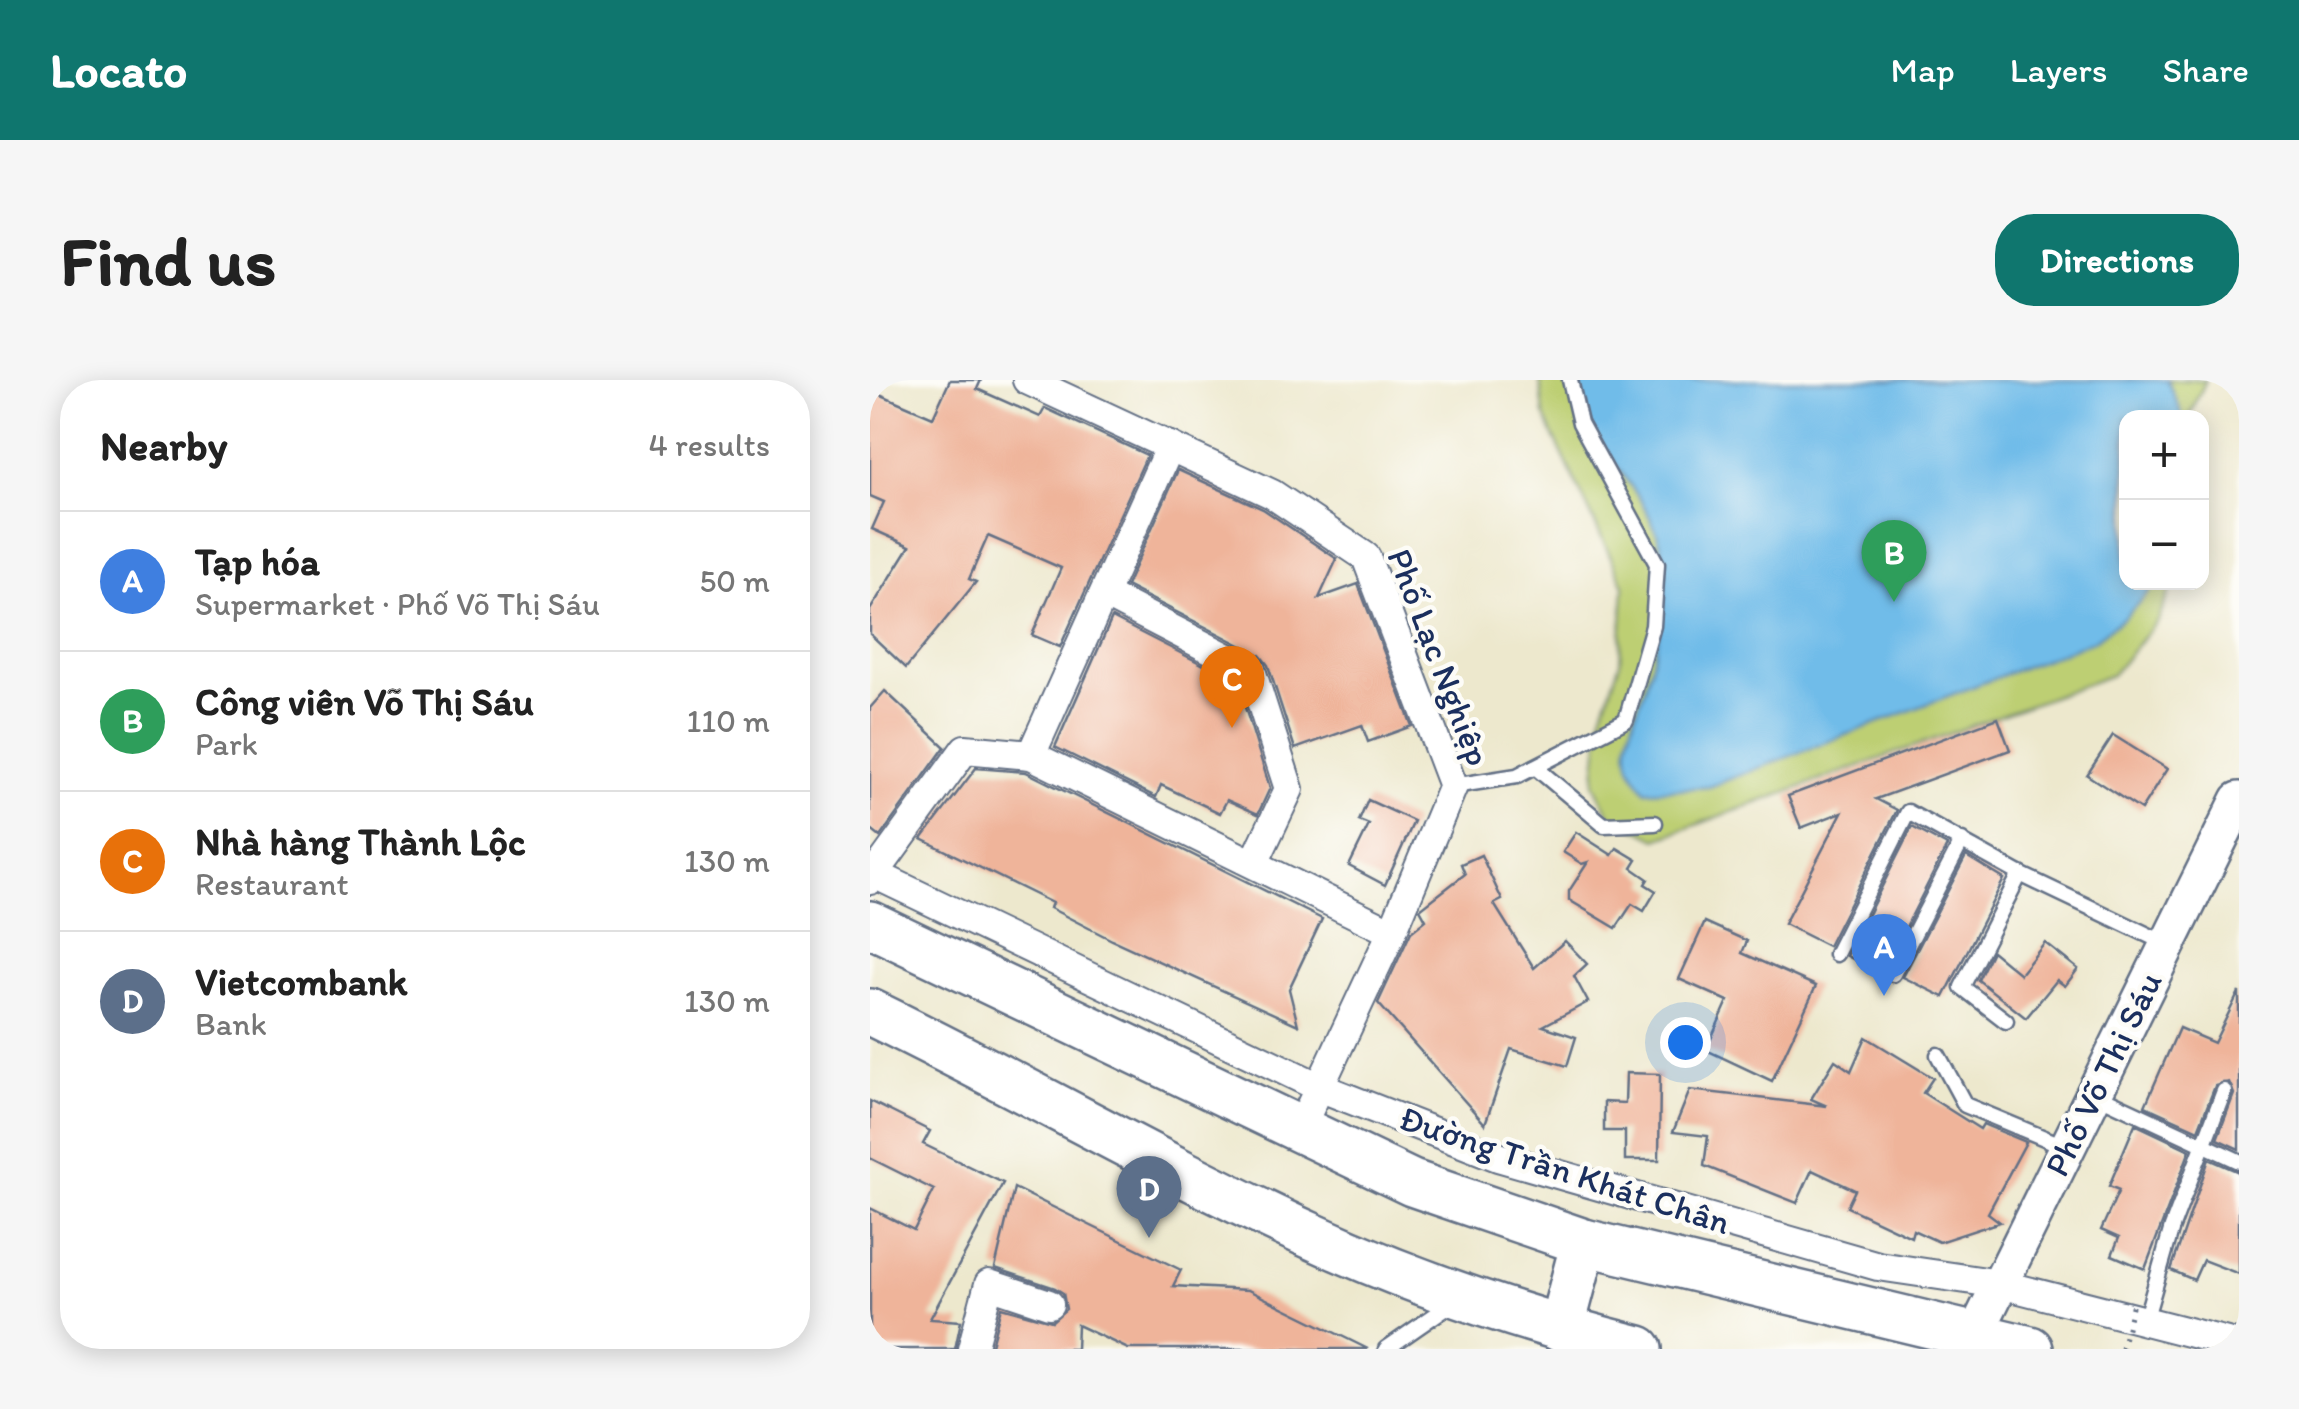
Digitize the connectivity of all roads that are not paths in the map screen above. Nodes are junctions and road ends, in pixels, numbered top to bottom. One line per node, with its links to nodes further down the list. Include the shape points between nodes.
1 (1027, 380): 3 (street, Phố Lạc Nghiệp)
2 (1570, 380): 6 (lane, via 1580,423 1658,564 1652,626 1626,720)
3 (1170, 446): 4 (street); 7 (street, Phố Lạc Nghiệp, via 1272,494 1366,556)
4 (1104, 594): 5 (street); 11 (street, via 1251,670 1290,789)
5 (1031, 754): 11 (street); 13 (street, via 966,748)
6 (1535, 767): 7 (lane); 9 (lane, via 1604,825)
7 (1454, 786): 15 (street, Phố Lạc Nghiệp)
8 (2239, 800): 16 (street, Phố Võ Thị Sáu)
9 (1656, 824)
10 (1962, 841): 12 (lane); 17 (lane, via 1908,812); 18 (lane)
11 (1255, 861): 15 (street)
12 (2020, 874): 16 (lane); 20 (lane, via 1962,987)
13 (871, 875): 22 (street, Đường Trần Khát Chân)
14 (870, 924): 25 (main road, Đường Trần Khát Chân)
15 (1392, 932): 22 (street, Phố Lạc Nghiệp)
16 (2167, 944): 24 (street, Phố Võ Thị Sáu)
17 (1836, 954)
18 (1893, 974)
19 (870, 1012): 31 (main road, via 1301,1231)
20 (2006, 1021)
21 (1938, 1055): 27 (lane, via 1965,1105)
22 (1318, 1087): 25 (street, Phố Lạc Nghiệp); 30 (street, Đường Trần Khát Chân, via 1517,1162 1878,1266)
23 (2224, 1092): 26 (lane)
24 (2093, 1094): 26 (lane); 27 (street, Phố Võ Thị Sáu)
25 (1299, 1131): 29 (main road, Đường Trần Khát Chân, via 1412,1183)
26 (2201, 1146): 28 (lane); 33 (lane)
27 (2067, 1147): 30 (street, Phố Võ Thị Sáu)
28 (2239, 1161)
29 (1584, 1242): 34 (main road); 35 (main road, Đường Trần Khát Chân)
30 (2000, 1284): 33 (street, Đường Trần Khát Chân); 35 (street, Phố Võ Thị Sáu)
31 (1463, 1296): 34 (main road); 38 (lane)
32 (1049, 1304): 37 (street, via 989,1284)
33 (2140, 1310): 36 (street, Đường Trần Khát Chân)
34 (1561, 1329): 39 (main road)
35 (1972, 1342): 40 (main road, Đường Trần Khát Chân)
36 (2239, 1345)
37 (972, 1349)
38 (1386, 1349)
39 (1639, 1349)
40 (2030, 1349)

